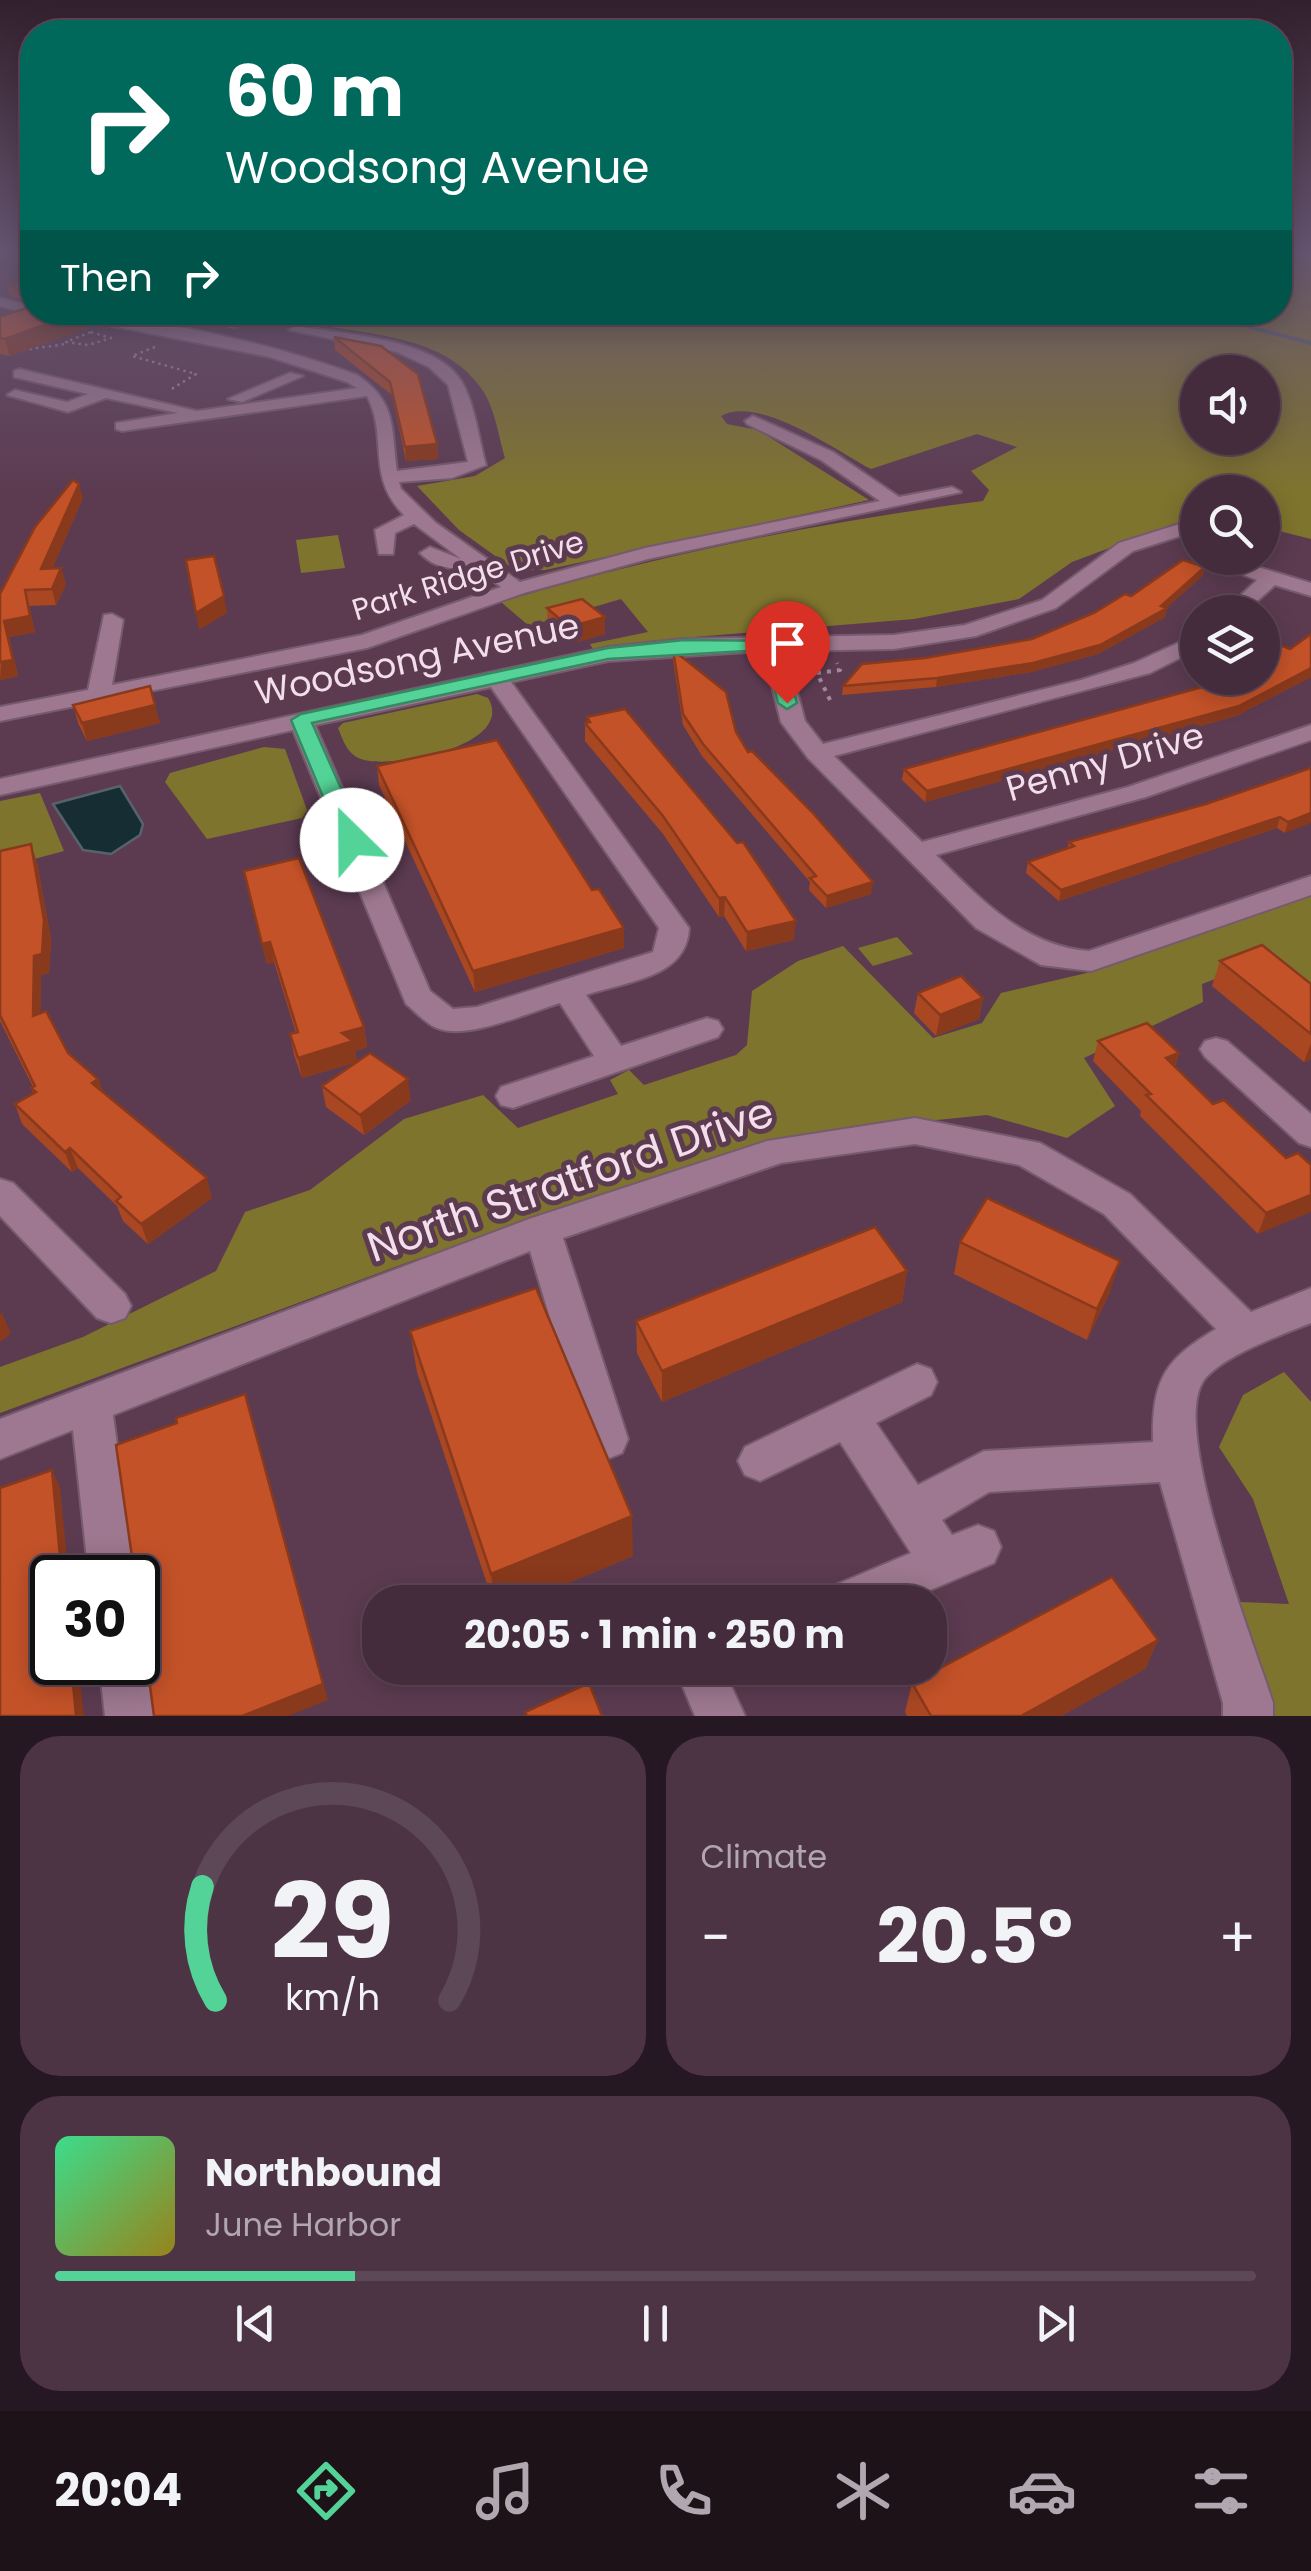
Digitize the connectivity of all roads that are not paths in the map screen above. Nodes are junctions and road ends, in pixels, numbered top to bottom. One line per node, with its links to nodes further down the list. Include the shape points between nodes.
1 (163, 334): 4 (street)
2 (286, 334): 4 (street)
3 (320, 334): 13 (street, via 402,348 455,383 477,465)
4 (247, 350): 7 (street, via 336,370)
5 (19, 374): 8 (street)
6 (295, 376): 10 (street)
7 (372, 390): 10 (street); 13 (street)
8 (106, 393): 9 (street, via 68,407); 10 (street)
9 (15, 395)
10 (200, 413): 12 (street)
11 (753, 421): 15 (street, via 827,456)
12 (122, 426)
13 (391, 477): 16 (street, via 396,496)
14 (952, 492): 15 (street, Park Ridge Drive)
15 (894, 502): 25 (street, Park Ridge Drive)
16 (416, 516): 20 (street, via 385,530); 22 (street)
17 (1180, 530): 18 (street, Woodsong Avenue)
18 (1158, 536): 19 (street); 29 (street, Woodsong Avenue, via 1119,552 1049,604 998,623 894,642)
19 (1180, 545)
20 (386, 550)
21 (430, 553): 22 (street, via 452,565)
22 (485, 566): 25 (street)
23 (1255, 575): 24 (street)
24 (1268, 580): 26 (street); 27 (street)
25 (517, 588): 32 (street, Park Ridge Drive, via 366,641)
26 (1311, 590)
27 (1252, 595)
28 (112, 620): 32 (street)
29 (772, 644): 31 (street, Woodsong Avenue, via 648,648); 36 (street, via 793,722)
30 (1180, 650): 36 (street, via 1104,680)
31 (496, 678): 34 (street, Woodsong Avenue); 40 (street, via 674,928 673,948 664,958)
32 (99, 692): 33 (street, Park Ridge Drive)
33 (0, 714)
34 (301, 720): 37 (street, Woodsong Avenue); 40 (street, via 417,997 446,1020 478,1018)
35 (1311, 732): 38 (street, Penny Drive, via 1137,792)
36 (817, 753): 38 (street)
37 (0, 786)
38 (916, 852): 39 (street, via 986,920 1052,958 1092,961)
39 (1311, 885)
40 (567, 990): 43 (street)
41 (708, 1029): 43 (street)
42 (1216, 1049): 45 (street)
43 (614, 1061): 44 (street)
44 (513, 1096)
45 (1311, 1134)
46 (0, 1194): 49 (street)
47 (542, 1230): 50 (street, North Stratford Drive, via 779,1150 915,1131 1028,1153 1117,1204); 52 (street, North Stratford Drive); 55 (street)
48 (1311, 1305): 50 (street)
49 (112, 1306)
50 (1245, 1332): 57 (street, via 1190,1366 1173,1404)
51 (917, 1382): 53 (street)
52 (90, 1401): 54 (street, North Stratford Drive); 59 (street)
53 (848, 1417): 56 (street); 58 (street)
54 (0, 1438)
55 (608, 1439)
56 (760, 1461)
57 (1176, 1462): 58 (street, via 984,1472); 63 (street)
58 (915, 1511): 60 (street, via 961,1554)
59 (109, 1555)
60 (889, 1585)
61 (126, 1685): 62 (street)
62 (130, 1716)
63 (1248, 1716)

